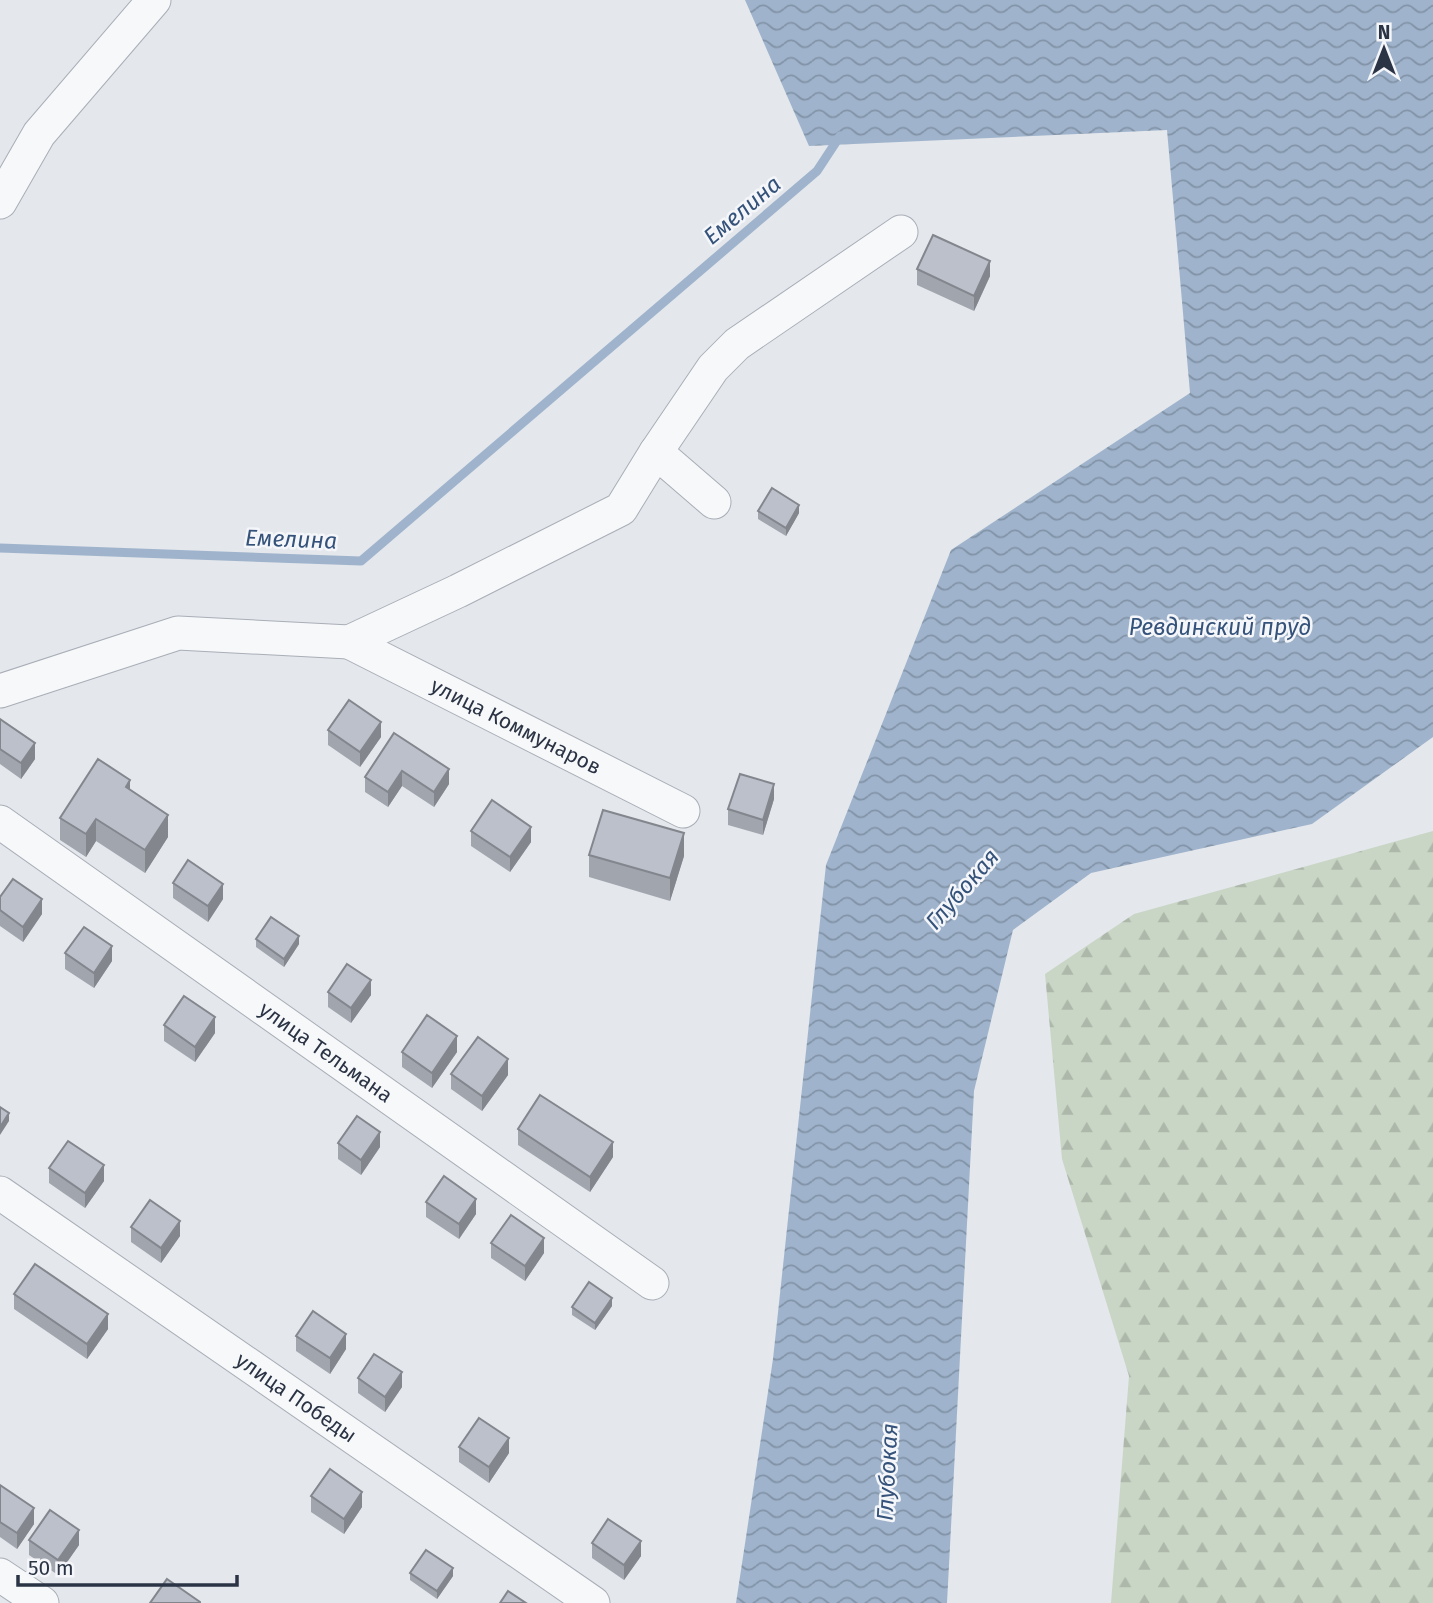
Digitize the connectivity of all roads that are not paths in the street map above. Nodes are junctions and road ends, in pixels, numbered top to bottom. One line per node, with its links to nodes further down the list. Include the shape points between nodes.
1 (154, 0): 2 (street, via 38,134)
2 (0, 202)
3 (901, 232): 4 (street, via 737,344 713,368)
4 (656, 452): 5 (street); 6 (street, via 621,509)
5 (714, 502)
6 (349, 642): 7 (street, via 178,633); 8 (street, улица Коммунаров)
7 (0, 691)
8 (683, 811)
9 (0, 822): 11 (street, улица Тельмана)
10 (0, 1193): 14 (street, улица Победы)
11 (652, 1283)
12 (0, 1575): 13 (street)
13 (42, 1603)
14 (593, 1603)

